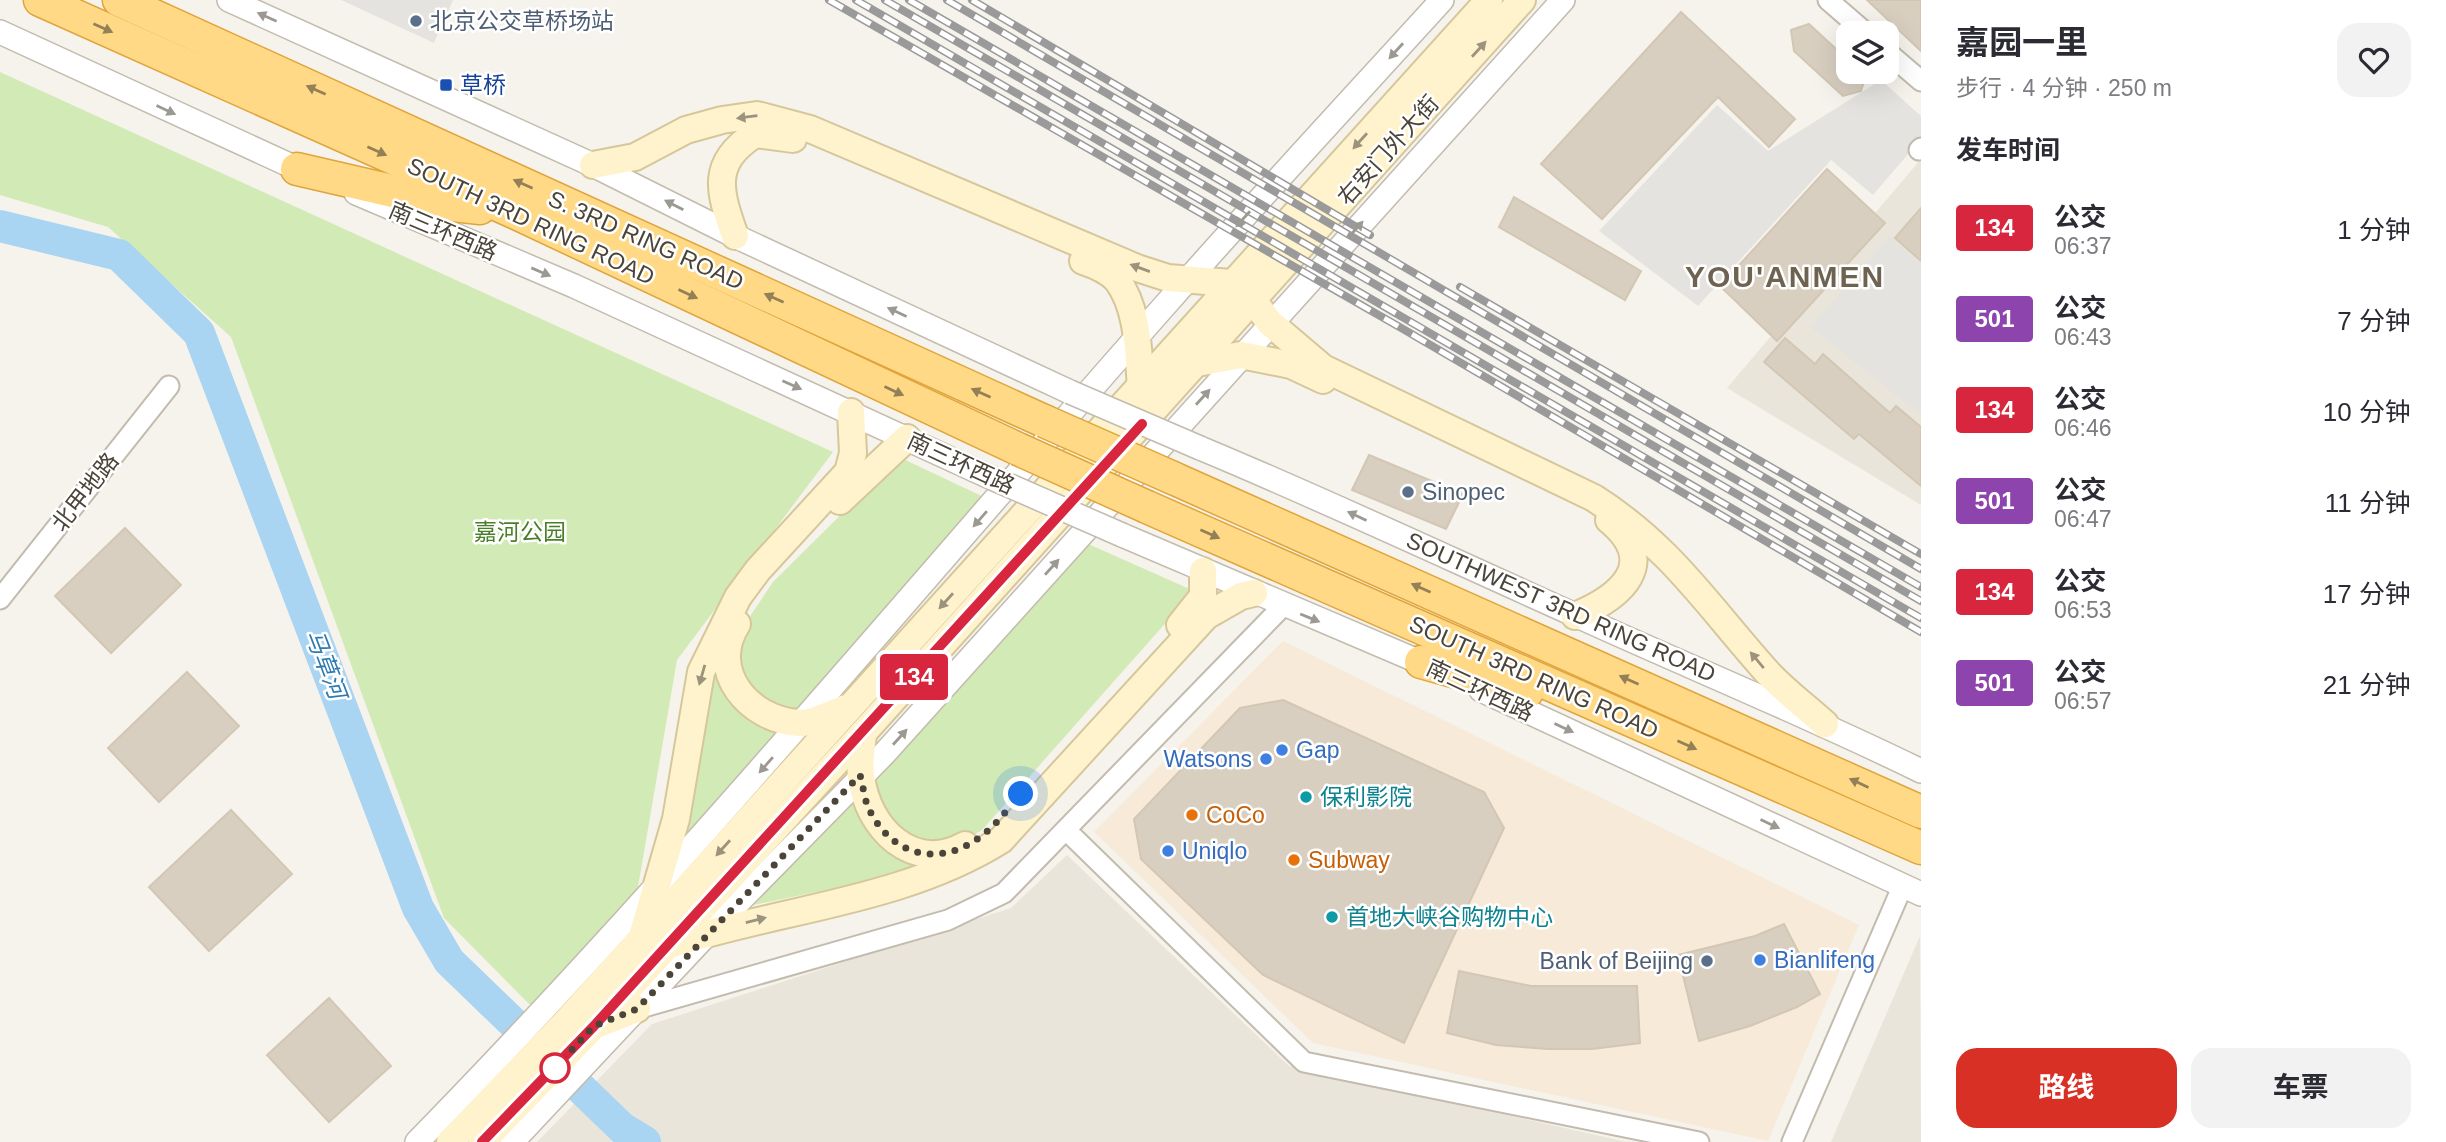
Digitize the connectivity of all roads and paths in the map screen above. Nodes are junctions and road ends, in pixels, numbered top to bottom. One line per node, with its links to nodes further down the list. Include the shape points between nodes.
1 (40, 0): 15 (highway, SOUTH 3RD RING ROAD, one-way to 15)
2 (119, 0): 28 (highway, S. 3RD RING ROAD, one-way to 2, bridge)
3 (229, 0): 13 (street, one-way to 3)
4 (1441, 0): 17 (street, one-way to 17)
5 (1489, 0): 18 (main road, 右安门外大街, one-way to 18)
6 (1522, 0): 19 (main road, 右安门外大街, one-way to 6)
7 (1563, 0): 20 (street, one-way to 7)
8 (1828, 0): 9 (street)
9 (1852, 21)
10 (0, 32): 14 (street, 南三环西路, one-way to 14)
11 (1899, 62): 12 (street)
12 (1921, 81)
13 (593, 164): 16 (street, one-way to 13); 17 (main road, one-way to 13, via 1137,268 810,129 757,115 686,130 635,157)
14 (298, 169): 15 (highway, via 453,205); 26 (street, 南三环西路, one-way to 26, via 574,286)
15 (516, 213): 36 (highway, SOUTH 3RD RING ROAD, one-way to 36, bridge, via 1018,449)
16 (735, 236): 21 (main road, via 721,177 727,158 755,134 786,136 1104,269 1116,280 1129,305); 33 (street, SOUTHWEST 3RD RING ROAD, one-way to 16, bridge, via 1320,498 1070,392)
17 (1189, 279): 18 (main road); 21 (street)
18 (1231, 283): 25 (main road, 右安门外大街)
19 (1253, 300): 20 (main road); 23 (main road, 右安门外大街)
20 (1270, 323): 22 (street); 38 (main road, one-way to 20, via 1770,675 1668,555 1632,522 1594,498 1323,368)
21 (1137, 337): 25 (main road); 37 (street, one-way to 37)
22 (1241, 355): 23 (main road); 33 (main road, via 1291,365 1584,502 1612,522 1629,541 1633,557 1627,584 1614,597); 41 (street, one-way to 22, via 883,755)
23 (1197, 363): 39 (main road, 右安门外大街)
24 (169, 386): 31 (street, 北甲地路)
25 (1141, 387): 35 (main road, 右安门外大街, one-way to 35)
26 (851, 412): 27 (street, 南三环西路); 47 (main road, one-way to 47, via 853,453 848,472 738,597 701,672 676,819)
27 (907, 438): 29 (street, 南三环西路, bridge); 37 (main road, via 815,525 763,584 729,638 732,678 742,696 770,718)
28 (1173, 478): 43 (highway, SOUTH 3RD RING ROAD, one-way to 28)
29 (1203, 570): 30 (street, 南三环西路); 41 (main road, via 1203,596 1190,614 984,835 937,856 918,854 882,830 867,806)
30 (1254, 593): 32 (street, 南三环西路); 48 (main road, one-way to 30, via 916,881 1001,840 1206,616)
31 (0, 599)
32 (1283, 606): 34 (street, 南三环西路, one-way to 34); 44 (street)
33 (1575, 616): 38 (street, SOUTHWEST 3RD RING ROAD)
34 (1421, 662): 36 (highway); 46 (street, 南三环西路, one-way to 46)
35 (850, 706): 37 (main road); 49 (main road, 右安门外大街, one-way to 49)
36 (1635, 722): 42 (highway, SOUTH 3RD RING ROAD, one-way to 42)
37 (802, 724): 47 (street, one-way to 47)
38 (1825, 724): 40 (street, SOUTHWEST 3RD RING ROAD)
39 (863, 733): 41 (main road); 50 (main road, 右安门外大街)
40 (1921, 771)
41 (860, 775): 48 (street)
42 (1813, 801): 45 (highway, SOUTH 3RD RING ROAD); 46 (highway)
43 (1921, 812)
44 (1066, 830): 51 (street, via 1004,893 948,920); 58 (street, via 1304,1062)
45 (1921, 848)
46 (1915, 881): 59 (street)
47 (654, 892): 49 (main road); 52 (street)
48 (709, 932): 50 (main road); 51 (street)
49 (641, 940): 52 (main road, 右安门外大街)
50 (667, 946): 52 (main road, 右安门外大街)
51 (637, 1009): 52 (main road)
52 (579, 1028): 53 (main road); 53 (street)
53 (514, 1093): 54 (street); 55 (main road); 56 (main road); 57 (street)
54 (417, 1142)
55 (450, 1142)
56 (482, 1142)
57 (512, 1142)
58 (1699, 1142)
59 (1793, 1142)

